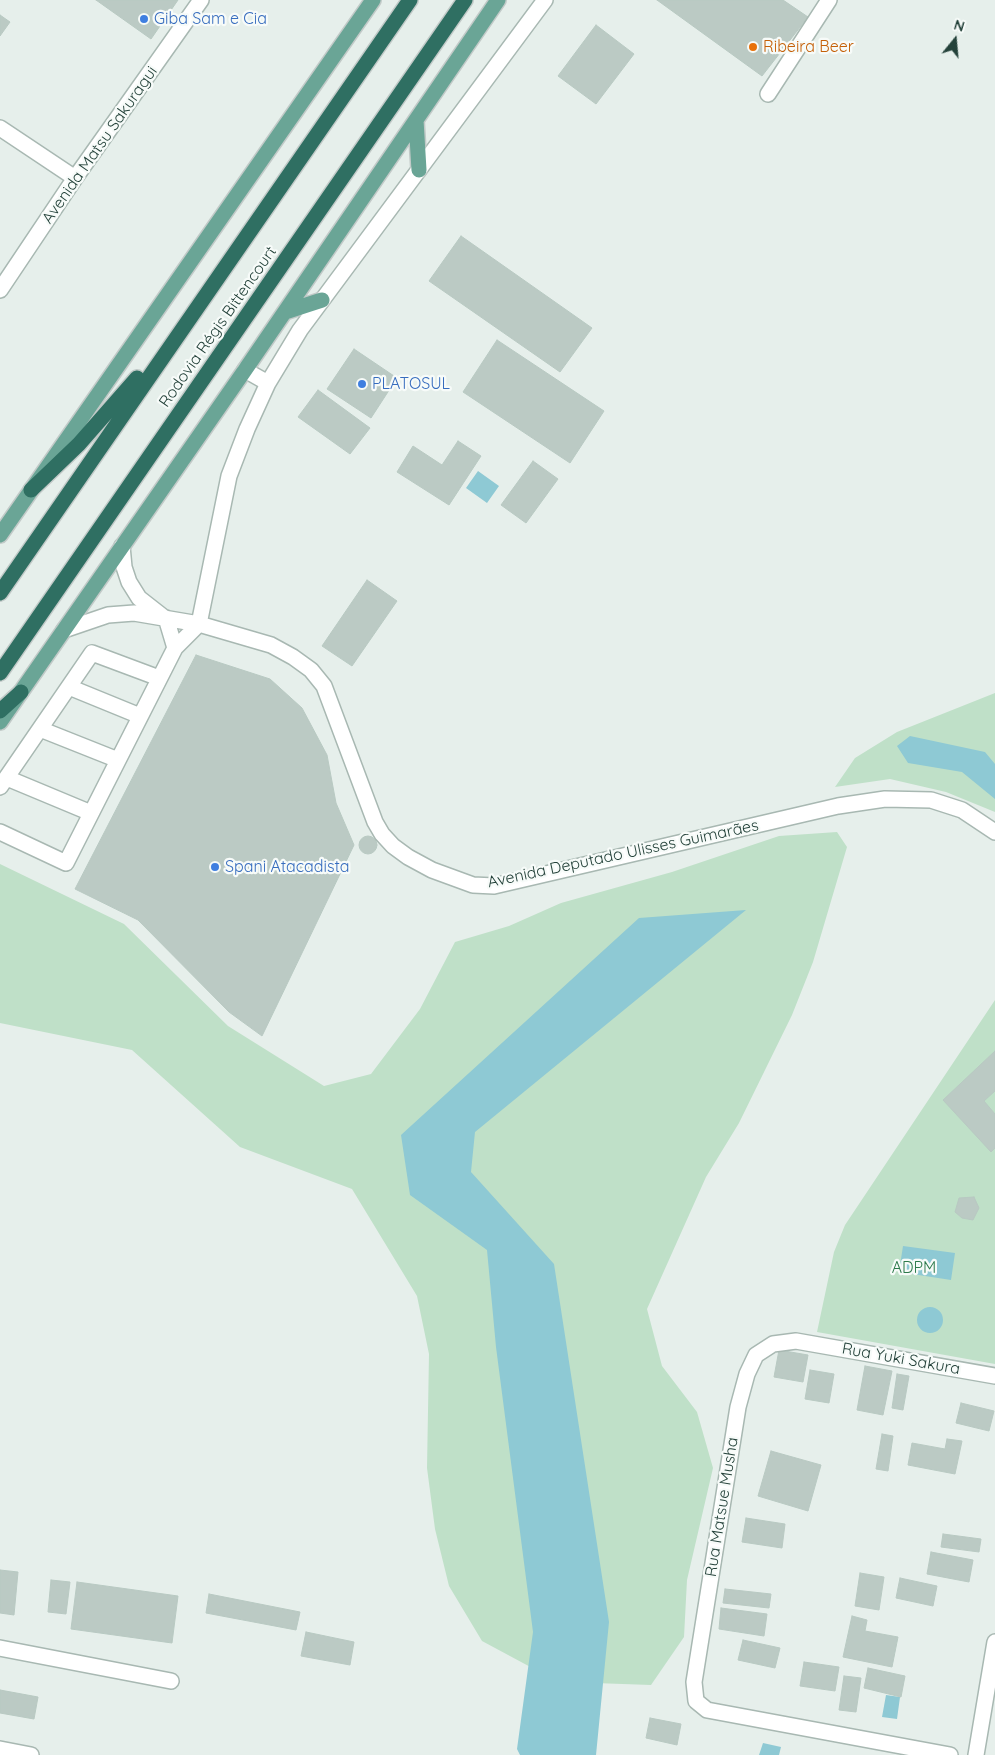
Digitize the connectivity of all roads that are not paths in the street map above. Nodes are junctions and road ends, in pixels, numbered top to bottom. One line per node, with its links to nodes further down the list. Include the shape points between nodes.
1 (201, 0): 12 (street, Avenida Matsu Sakuragui)
2 (373, 0): 21 (main road)
3 (410, 0): 17 (highway, Rodovia Régis Bittencourt)
4 (465, 0): 29 (highway, Rodovia Régis Bittencourt)
5 (498, 0): 9 (main road)
6 (545, 0): 11 (street)
7 (824, 2): 8 (street)
8 (768, 94)
9 (416, 120): 11 (main road); 13 (main road)
10 (0, 128): 12 (street)
11 (419, 170): 14 (street)
12 (75, 178): 15 (street, Avenida Matsu Sakuragui)
13 (311, 273): 14 (street); 18 (main road)
14 (334, 284): 16 (street)
15 (0, 290)
16 (322, 300): 18 (main road); 20 (street)
17 (196, 308): 21 (highway, via 79,444); 24 (highway, Rodovia Régis Bittencourt)
18 (285, 312): 19 (main road)
19 (245, 370): 20 (street); 23 (main road)
20 (268, 383): 26 (street, via 229,476)
21 (31, 490): 22 (main road)
22 (0, 535)
23 (122, 546): 25 (street, Avenida Deputado Ulisses Guimarães, via 124,567 139,598); 27 (main road)
24 (0, 592)
25 (166, 618): 26 (street, Avenida Deputado Ulisses Guimarães); 27 (street, Avenida Deputado Ulisses Guimarães, via 108,614); 28 (street)
26 (199, 624): 28 (street); 41 (street, Avenida Deputado Ulisses Guimarães, via 271,645 310,670 324,686 374,822 382,834 408,857 473,885 494,886 885,799 931,800 962,810)
27 (64, 630): 32 (main road)
28 (175, 648): 30 (street)
29 (0, 673)
30 (159, 678): 31 (street, via 92,653); 34 (street)
31 (69, 688): 34 (street); 36 (street)
32 (21, 692): 33 (highway); 35 (main road)
33 (0, 711)
34 (140, 716): 37 (street)
35 (0, 722)
36 (40, 729): 37 (street); 38 (street)
37 (118, 760): 39 (street)
38 (3, 782): 39 (street)
39 (91, 813): 40 (street, via 66,864)
40 (0, 832)
41 (995, 832)
42 (808, 1343): 43 (street, Rua Yuki Sakura); 49 (street, Rua Matsue Musha, via 788,1341 764,1348 756,1355 741,1394 694,1682 696,1701 708,1710)
43 (995, 1376)
44 (995, 1642): 50 (street)
45 (0, 1648): 46 (street)
46 (171, 1681)
47 (0, 1749): 48 (street)
48 (31, 1755)
49 (950, 1755)
50 (976, 1755)

